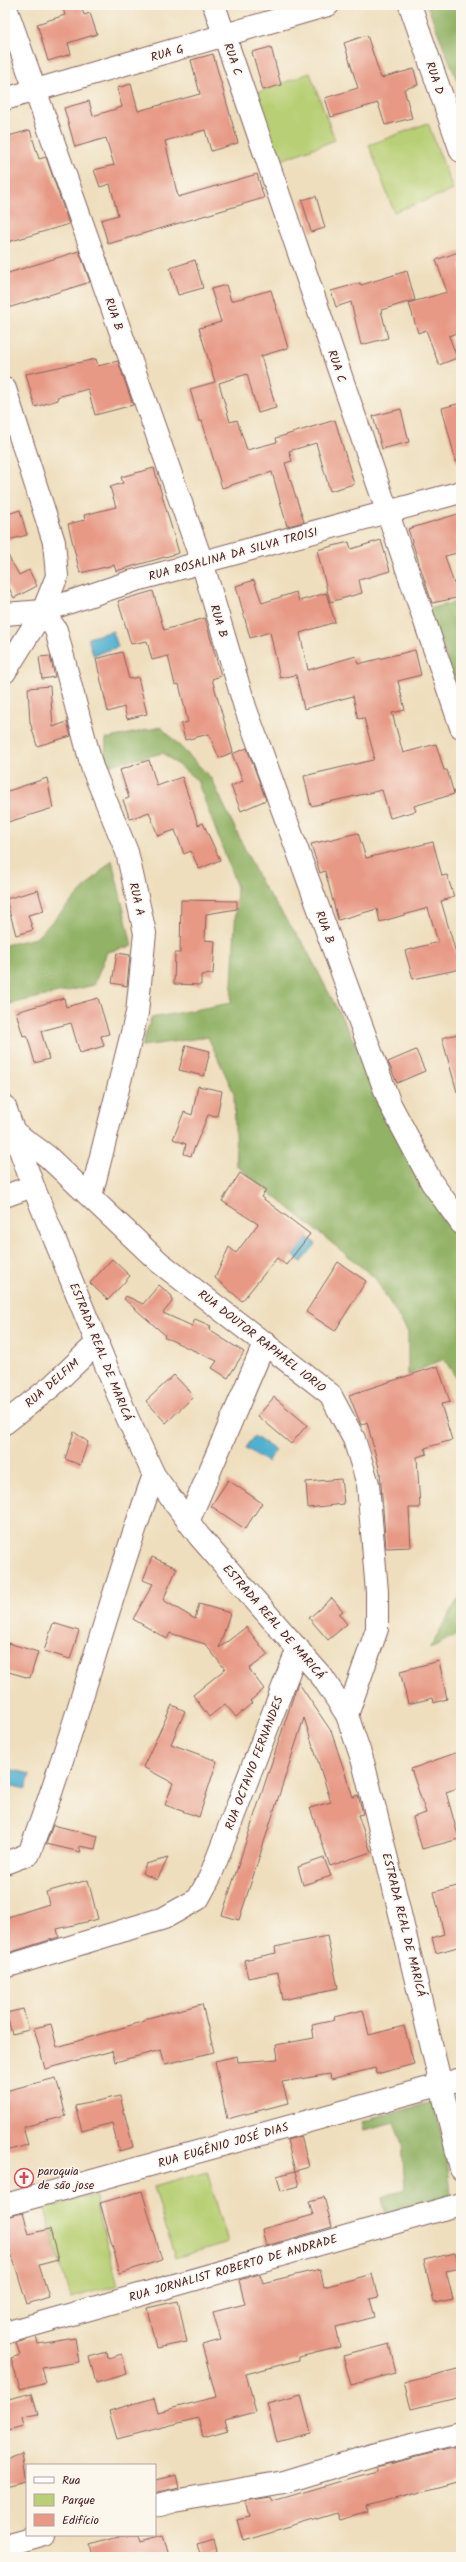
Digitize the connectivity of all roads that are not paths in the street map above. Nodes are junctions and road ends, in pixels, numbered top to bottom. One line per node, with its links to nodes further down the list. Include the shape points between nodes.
1 (5, 5): 6 (street, RUA B)
2 (214, 5): 5 (street, RUA C)
3 (328, 5): 5 (street, RUA G)
4 (410, 5): 8 (street, RUA D)
5 (225, 37): 6 (street, RUA G); 11 (street, RUA C)
6 (35, 90): 7 (street, RUA G); 12 (street, RUA B)
7 (5, 99)
8 (461, 151)
9 (5, 389): 13 (street, via 54,542 57,576)
10 (461, 492): 11 (street, RUA ROSALINA DA SILVA TROISI)
11 (386, 513): 12 (street, RUA ROSALINA DA SILVA TROISI); 16 (street, RUA C)
12 (202, 562): 13 (street, RUA ROSALINA DA SILVA TROISI, via 133,581); 22 (street, RUA B, via 245,707 390,1104 432,1183)
13 (43, 611): 14 (street, RUA ROSALINA DA SILVA TROISI); 15 (street); 21 (street, RUA A, via 56,630 92,767 127,852 146,933 138,1013)
14 (5, 614)
15 (5, 672)
16 (461, 727)
17 (5, 1107): 18 (street, ESTRADA REAL DE MARICÁ)
18 (14, 1132): 19 (street, ESTRADA REAL DE MARICÁ); 21 (street, RUA DOUTOR RAPHAEL IORIO, via 47,1156)
19 (33, 1186): 20 (street); 23 (street, ESTRADA REAL DE MARICÁ)
20 (5, 1196)
21 (91, 1196): 24 (street, RUA DOUTOR RAPHAEL IORIO, via 159,1262)
22 (461, 1224)
23 (98, 1342): 25 (street, RUA DELFIM, via 52,1386); 26 (street, ESTRADA REAL DE MARICÁ, via 127,1417)
24 (265, 1342): 27 (street); 29 (street, RUA DOUTOR RAPHAEL IORIO, via 330,1394 354,1438 368,1484 377,1592 377,1629)
25 (5, 1423)
26 (154, 1475): 27 (street, ESTRADA REAL DE MARICÁ); 30 (street, via 136,1522 55,1780 29,1854)
27 (188, 1522): 28 (street, ESTRADA REAL DE MARICÁ)
28 (298, 1648): 29 (street, ESTRADA REAL DE MARICÁ, via 323,1678); 31 (street, RUA OCTAVIO FERNANDES, via 210,1877 198,1899 164,1918)
29 (347, 1715): 32 (street, ESTRADA REAL DE MARICÁ, via 363,1762)
30 (5, 1863)
31 (5, 1967)
32 (451, 2082): 33 (street, ESTRADA REAL DE MARICÁ); 35 (street, RUA EUGÊNIO JOSÉ DIAS)
33 (461, 2169)
34 (461, 2204): 36 (street, RUA JORNALIST ROBERTO DE ANDRADE)
35 (5, 2205)
36 (5, 2333)
37 (461, 2433): 38 (street, via 373,2455 284,2482)
38 (156, 2506)
39 (40, 2536): 40 (street)
40 (5, 2546)

